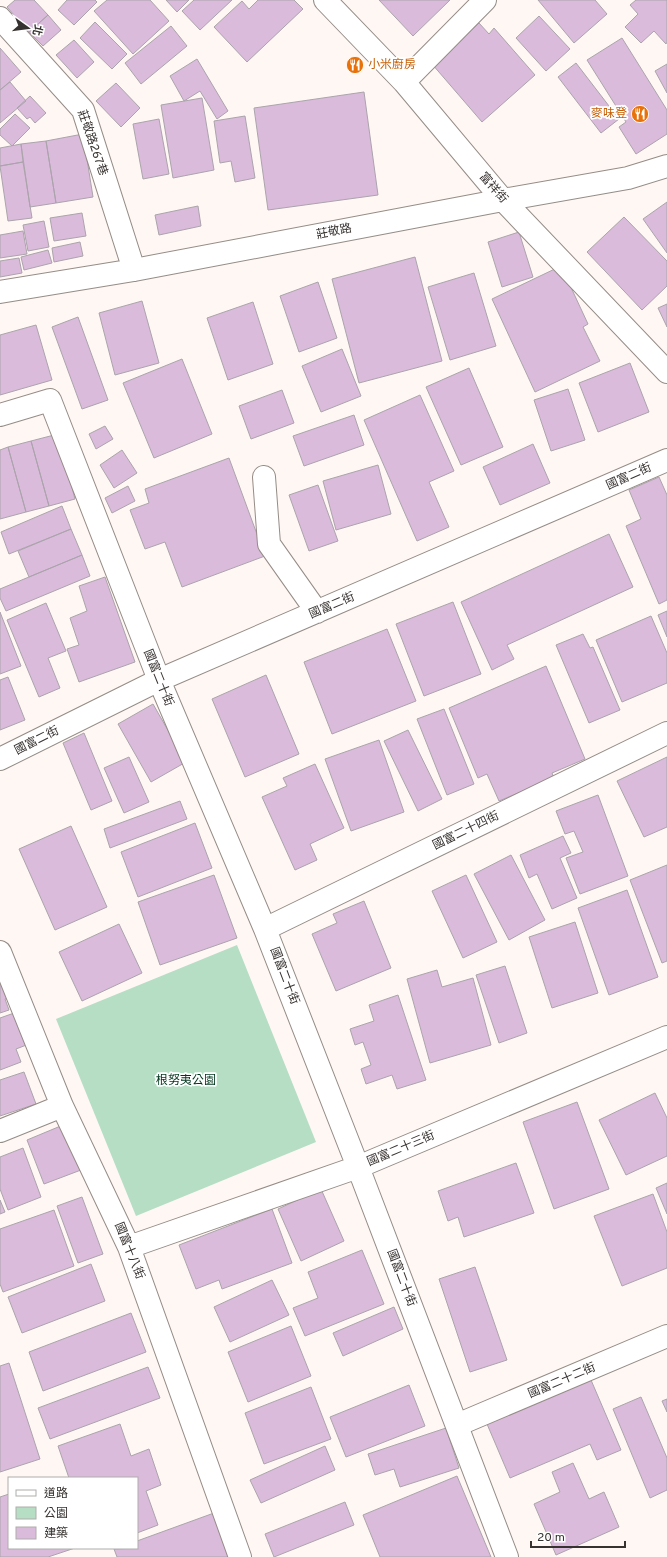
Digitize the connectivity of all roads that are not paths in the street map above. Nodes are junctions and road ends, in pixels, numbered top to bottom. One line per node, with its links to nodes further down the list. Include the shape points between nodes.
1 (325, 0): 4 (street, 富祥街)
2 (485, 0): 4 (street)
3 (0, 18): 7 (street, 莊敬路267巷, via 83,110)
4 (404, 82): 6 (street, 富祥街)
5 (667, 166): 6 (street, 莊敬路, via 628,178)
6 (503, 200): 7 (street, 莊敬路); 9 (street, 富祥街)
7 (134, 270): 8 (street, 莊敬路)
8 (0, 292)
9 (667, 372)
10 (0, 415): 14 (street, 國富二十街, via 50,400)
11 (667, 460): 13 (street, 國富二街)
12 (264, 477): 13 (street, via 268,544)
13 (317, 612): 14 (street, 國富二街)
14 (159, 680): 16 (street, 國富二街); 17 (street, 國富二十街)
15 (667, 733): 17 (street, 國富二十四街)
16 (0, 760)
17 (265, 928): 22 (street, 國富二十街)
18 (0, 952): 20 (street, 國富十八街)
19 (667, 1037): 22 (street, 國富二十三街)
20 (62, 1106): 21 (street); 23 (street, 國富十八街)
21 (0, 1132)
22 (358, 1167): 23 (street, 國富二十三街); 25 (street, 國富二十街)
23 (129, 1247): 26 (street, 國富十八街)
24 (667, 1336): 25 (street, 國富二十二街)
25 (457, 1425): 27 (street, 國富二十街)
26 (240, 1557)
27 (507, 1557)

